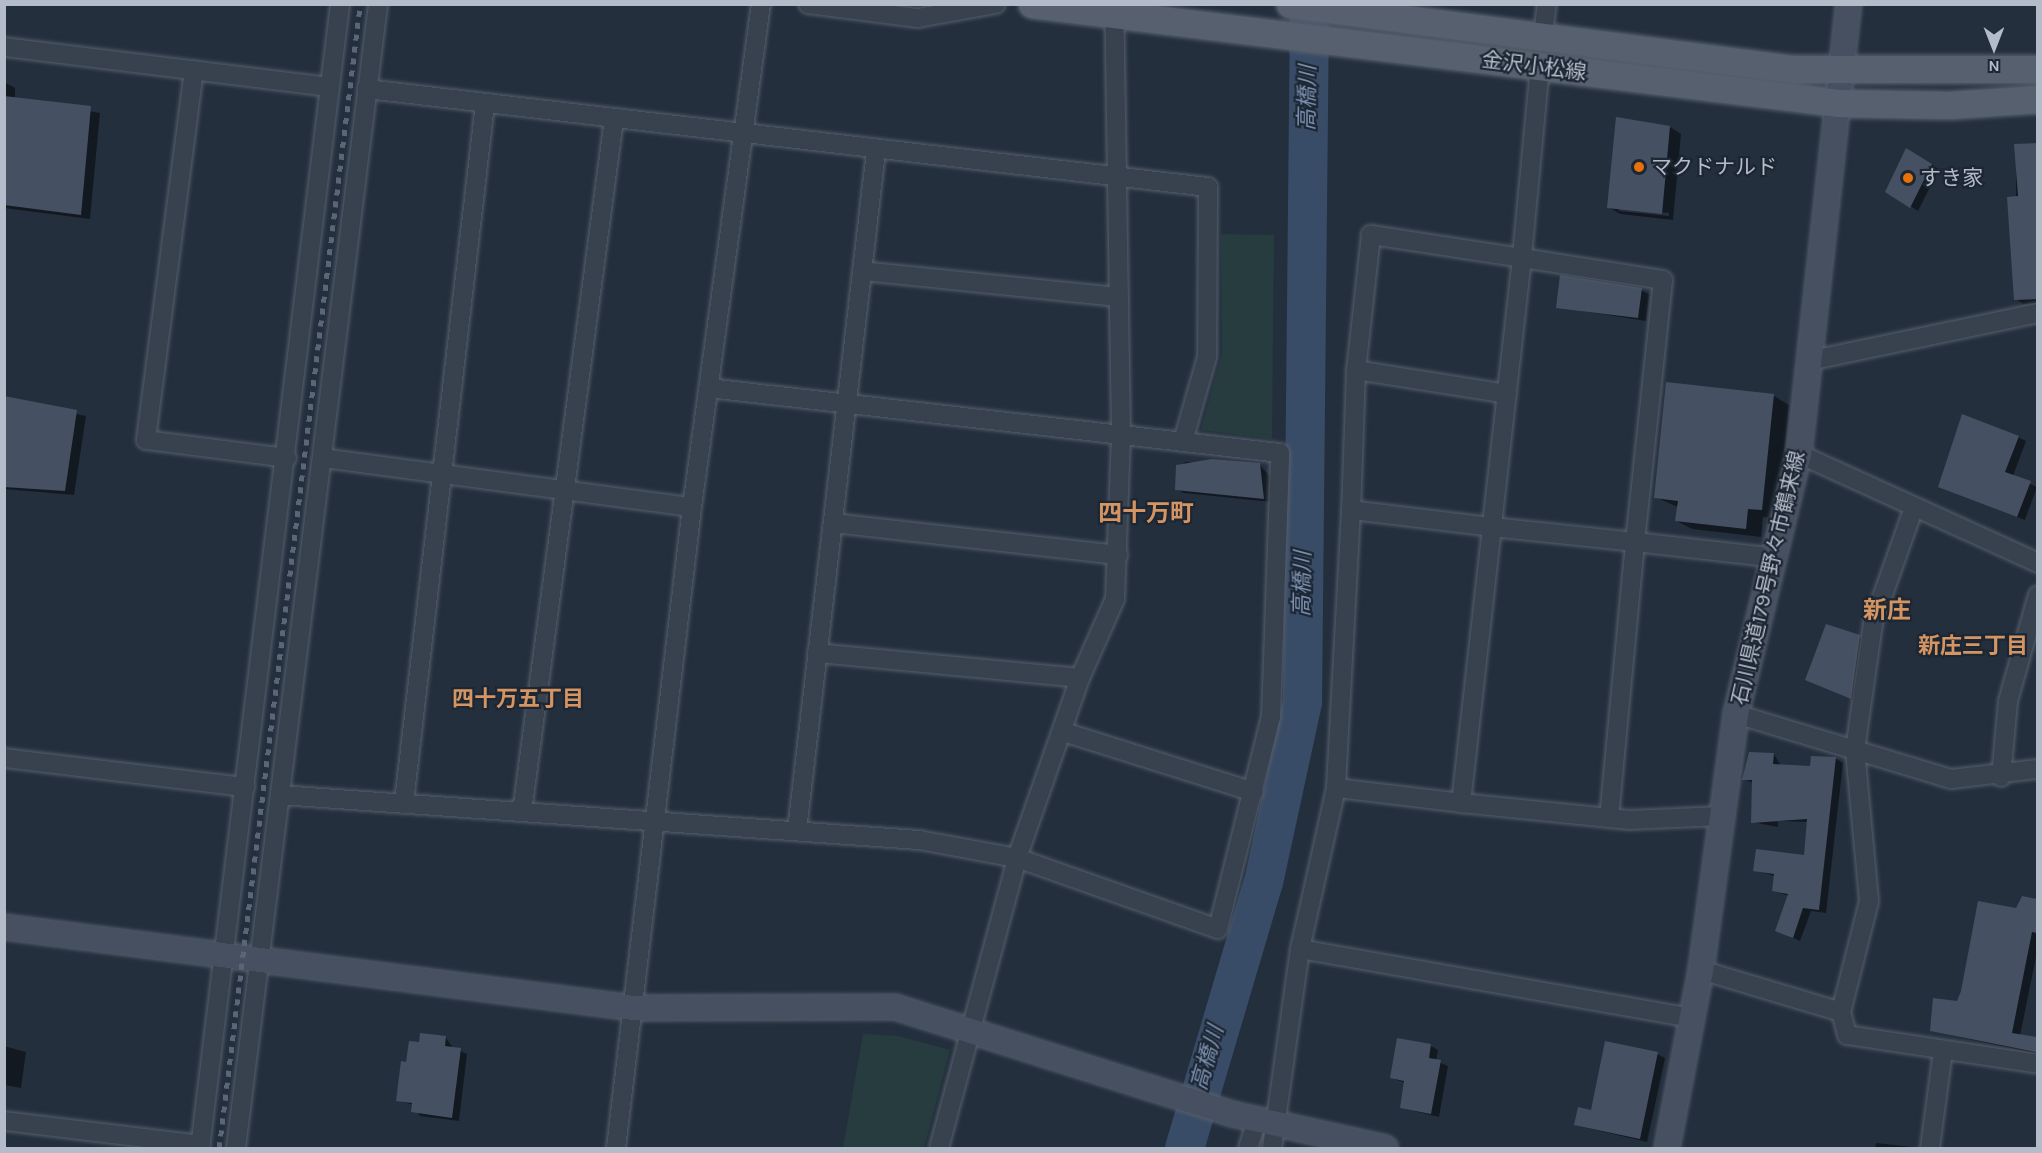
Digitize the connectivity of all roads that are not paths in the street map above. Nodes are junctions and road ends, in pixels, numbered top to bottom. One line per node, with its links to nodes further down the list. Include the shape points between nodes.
1 (340, 4): 17 (street)
2 (378, 4): 18 (street)
3 (761, 4): 23 (street)
4 (808, 4): 5 (street, via 918,18)
5 (996, 4)
6 (1032, 4): 10 (main road, 金沢小松線)
7 (1290, 4): 11 (main road, 金沢小松線)
8 (1547, 4): 11 (street)
9 (1849, 4): 16 (street, 石川県道179号野々市鶴来線)
10 (1114, 10): 13 (main road, 金沢小松線, via 1284,36); 25 (street)
11 (1543, 35): 16 (main road, 金沢小松線)
12 (4, 46): 15 (street)
13 (1540, 66): 20 (main road, 金沢小松線); 26 (street)
14 (2037, 69): 16 (main road, 金沢小松線)
15 (194, 70): 17 (street); 38 (street, via 146,440)
16 (1842, 72): 20 (street, 石川県道179号野々市鶴来線)
17 (329, 87): 38 (street)
18 (367, 89): 21 (street); 39 (street)
19 (2037, 99): 20 (main road, 金沢小松線, via 1949,105)
20 (1838, 103): 30 (street, 石川県道179号野々市鶴来線)
21 (485, 104): 22 (street); 40 (street)
22 (614, 119): 23 (street); 41 (street)
23 (744, 135): 24 (street); 32 (street)
24 (876, 151): 25 (street); 27 (street)
25 (1116, 179): 28 (street); 36 (street, via 1208,187 1207,357)
26 (1522, 258): 31 (street, via 1371,235); 33 (street); 47 (street, via 1663,280)
27 (862, 271): 28 (street); 34 (street)
28 (1119, 297): 35 (street)
29 (2037, 313): 30 (street)
30 (1813, 360): 37 (street, 石川県道179号野々市鶴来線)
31 (1356, 370): 33 (street); 44 (street)
32 (709, 388): 34 (street); 42 (street)
33 (1507, 394): 46 (street)
34 (847, 403): 35 (street); 45 (street)
35 (1121, 435): 36 (street); 48 (street)
36 (1183, 441): 62 (street, via 1280,453 1271,717)
37 (1799, 454): 43 (street); 49 (street, 石川県道179号野々市鶴来線)
38 (287, 458): 60 (street)
39 (323, 458): 40 (street); 63 (street)
40 (442, 474): 41 (street); 64 (street)
41 (564, 490): 42 (street); 66 (street)
42 (692, 507): 69 (street)
43 (1914, 507): 50 (street); 56 (street, via 1873,623)
44 (1352, 510): 46 (street); 61 (street)
45 (832, 523): 48 (street); 52 (street)
46 (1492, 527): 47 (street); 65 (street)
47 (1635, 542): 49 (street); 68 (street)
48 (1118, 555): 53 (street, via 1115,599)
49 (1777, 558): 54 (street, 石川県道179号野々市鶴来線)
50 (2037, 563)
51 (2037, 596): 59 (street, via 2008,700)
52 (817, 653): 53 (street); 70 (street)
53 (1080, 678): 55 (street)
54 (1736, 714): 56 (street); 67 (street, 石川県道179号野々市鶴来線)
55 (1064, 732): 62 (street); 71 (street)
56 (1855, 750): 59 (street, via 1951,779); 78 (street, via 1869,901)
57 (4, 758): 60 (street)
58 (2037, 769): 59 (street)
59 (2001, 777)
60 (245, 787): 74 (street)
61 (1336, 788): 65 (street); 73 (street)
62 (1254, 792): 71 (street, via 1218,929)
63 (280, 795): 64 (street); 75 (street)
64 (404, 802): 66 (street)
65 (1461, 803): 68 (street)
66 (522, 812): 69 (street)
67 (1722, 816): 68 (street); 76 (street, 石川県道179号野々市鶴来線)
68 (1609, 818)
69 (658, 822): 70 (street); 77 (street)
70 (797, 830): 71 (street, via 920,840)
71 (1017, 858): 80 (street)
72 (4, 927): 74 (street)
73 (1300, 949): 79 (street); 84 (street)
74 (226, 954): 75 (street); 85 (street)
75 (260, 958): 77 (street); 86 (street)
76 (1701, 970): 78 (street); 79 (street, 石川県道179号野々市鶴来線)
77 (634, 1008): 80 (street, via 895,1007); 88 (street)
78 (1840, 1012): 81 (street, via 1847,1035)
79 (1691, 1018): 92 (street, 石川県道179号野々市鶴来線)
80 (970, 1031): 84 (street, via 1232,1114); 89 (street)
81 (1943, 1051): 82 (street); 93 (street)
82 (2037, 1064)
83 (4, 1122): 85 (street)
84 (1259, 1136): 90 (street); 91 (street)
85 (201, 1147)
86 (236, 1148): 87 (street)
87 (242, 1149)
88 (616, 1149)
89 (939, 1149)
90 (1272, 1149)
91 (1385, 1149)
92 (1667, 1149)
93 (1930, 1149)

